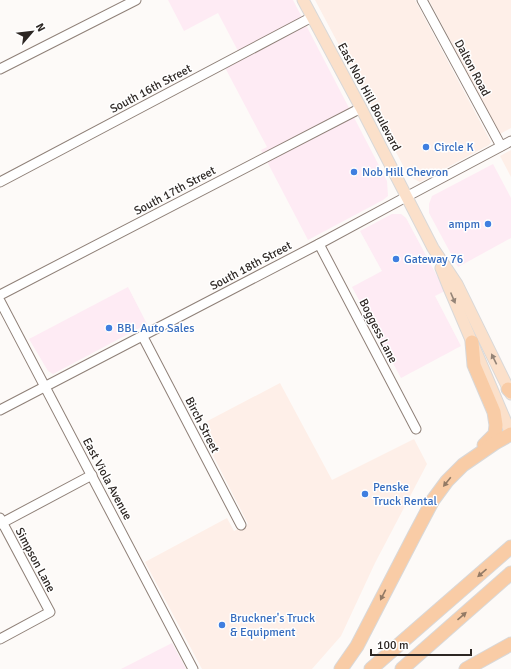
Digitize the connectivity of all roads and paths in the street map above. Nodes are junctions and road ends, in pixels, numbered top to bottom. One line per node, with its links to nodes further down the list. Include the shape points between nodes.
1 (136, 0): 5 (street)
2 (303, 0): 4 (main road, East Nob Hill Boulevard)
3 (422, 0): 8 (street, Dalton Road)
4 (312, 17): 6 (main road, East Nob Hill Boulevard); 9 (street, South 16th Street)
5 (0, 69)
6 (360, 108): 10 (main road, East Nob Hill Boulevard); 13 (street, South 17th Street)
7 (511, 141): 8 (street, South 18th Street)
8 (501, 146): 10 (street, South 18th Street)
9 (0, 182)
10 (406, 196): 11 (street, South 18th Street); 12 (main road, East Nob Hill Boulevard)
11 (319, 244): 15 (street, South 18th Street); 20 (street, Boggess Lane)
12 (433, 248): 16 (main road, East Nob Hill Boulevard, one-way to 16); 18 (main road, East Nob Hill Boulevard, one-way to 12, via 457,284)
13 (0, 296)
14 (0, 301): 17 (street, East Viola Avenue)
15 (143, 336): 17 (street, South 18th Street); 25 (street, Birch Street)
16 (472, 342): 21 (main road, East Nob Hill Boulevard); 22 (highway, via 474,365 494,412 496,425 495,434)
17 (45, 387): 19 (street, South 18th Street); 23 (street, East Viola Avenue)
18 (510, 392)
19 (0, 410)
20 (416, 429)
21 (511, 434): 22 (highway)
22 (463, 465): 31 (highway, one-way to 31, via 433,500 357,646)
23 (92, 476): 24 (street); 30 (street, East Viola Avenue)
24 (1, 522): 28 (street, Simpson Lane, via 50,612)
25 (241, 525)
26 (511, 547): 32 (highway, one-way to 32)
27 (511, 572): 33 (highway, one-way to 27)
28 (0, 639)
29 (511, 644): 34 (highway)
30 (193, 669)
31 (340, 669)
32 (371, 669)
33 (402, 669)
34 (466, 669)

